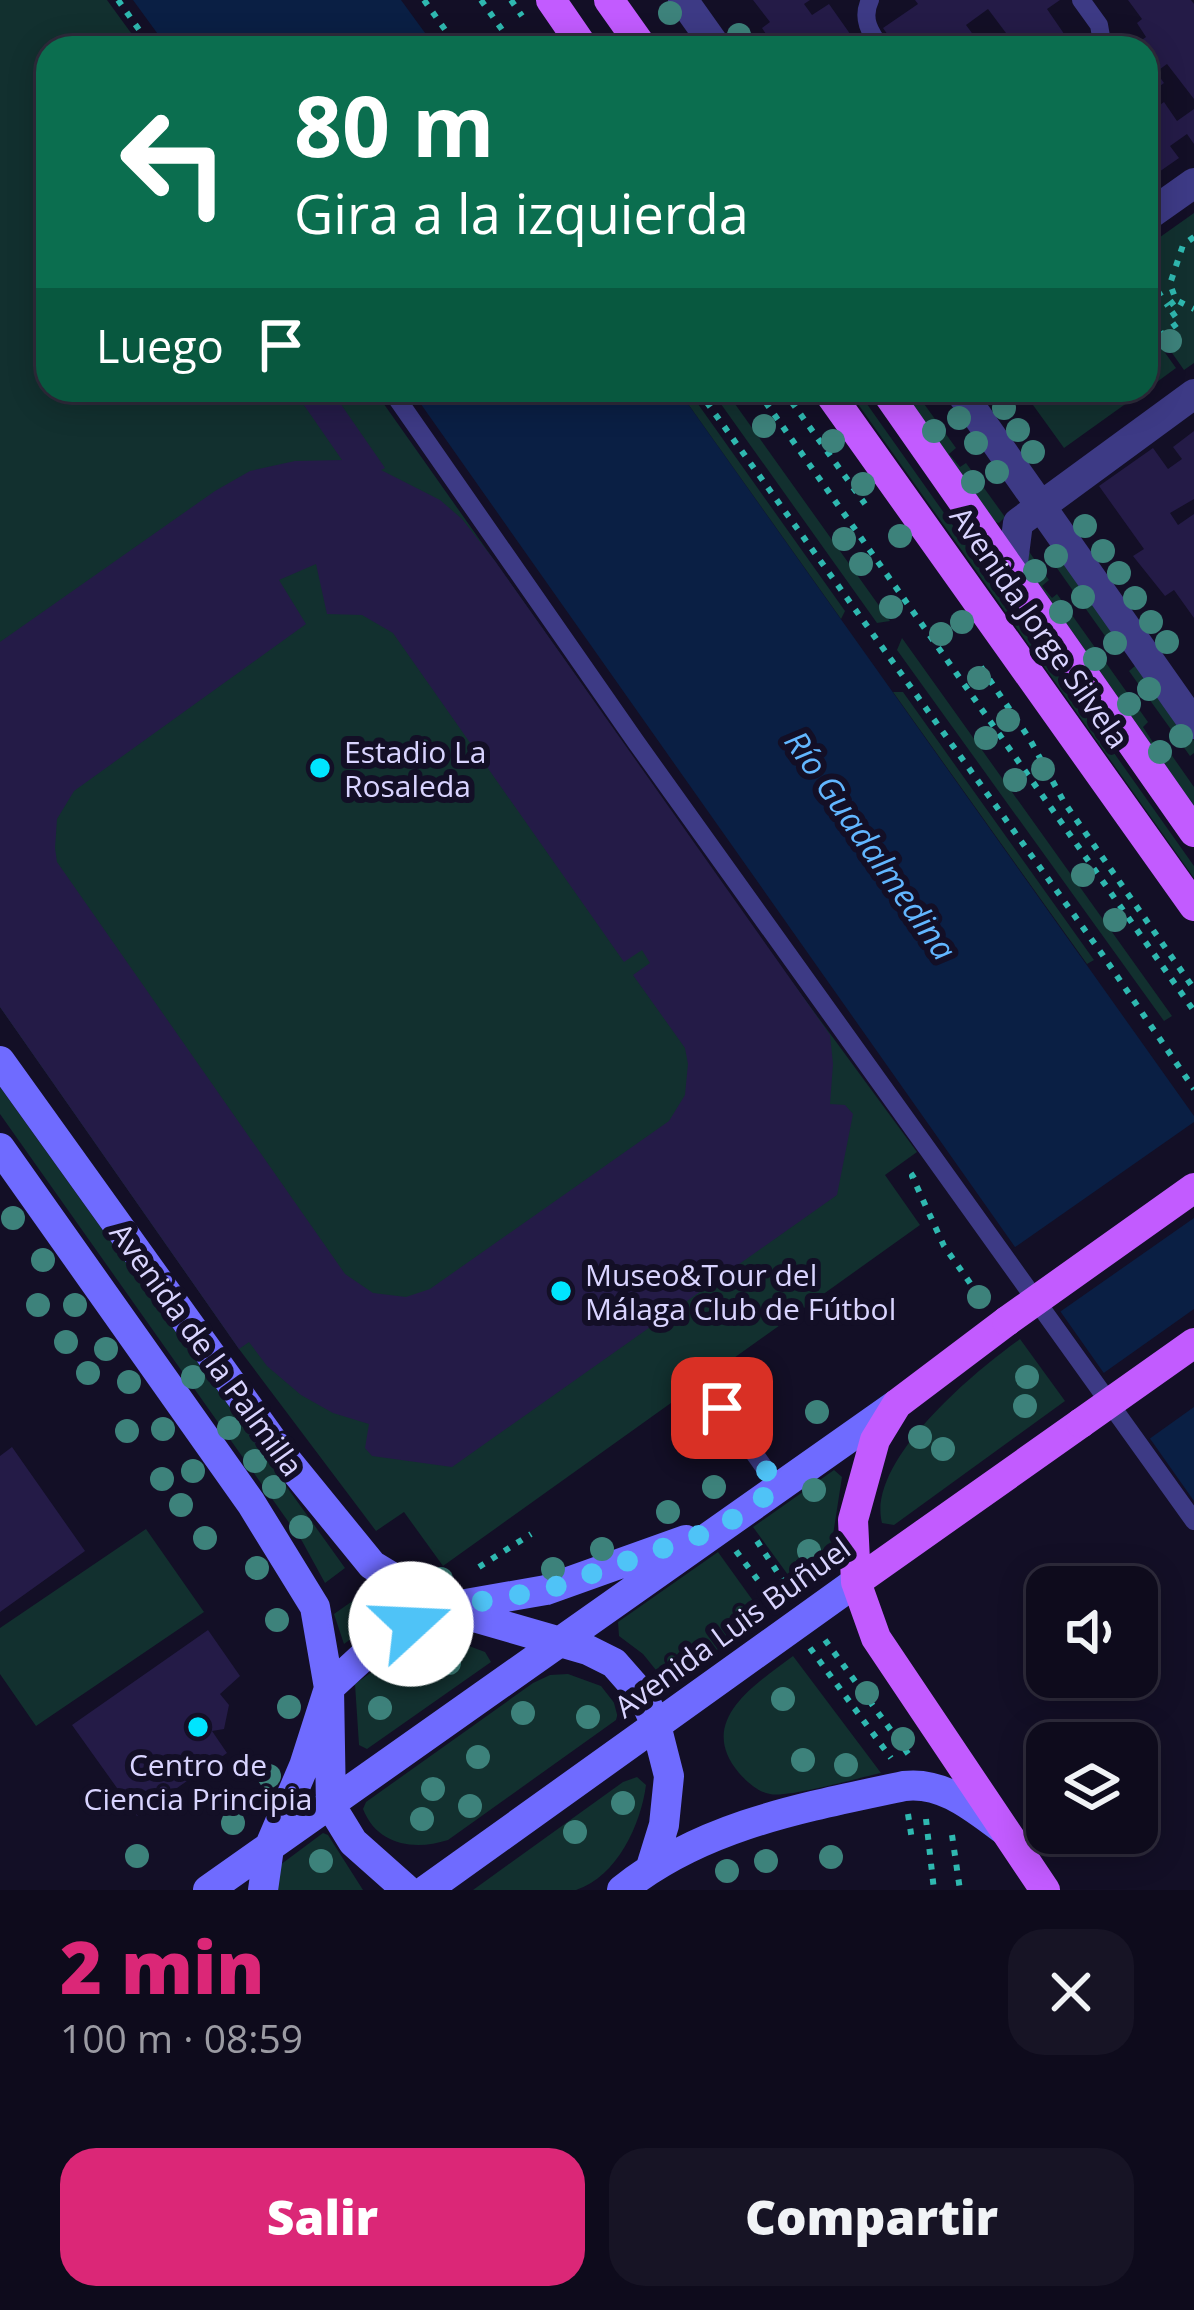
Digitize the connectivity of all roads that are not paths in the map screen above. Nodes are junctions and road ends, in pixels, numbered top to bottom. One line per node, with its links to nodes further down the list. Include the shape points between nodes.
1 (551, 0): 6 (main road)
2 (609, 0): 7 (main road)
3 (682, 0): 8 (street)
4 (1081, 0): 10 (lane)
5 (867, 6): 9 (lane)
6 (576, 36)
7 (634, 36)
8 (708, 36)
9 (872, 36)
10 (1101, 36)
11 (1194, 183): 12 (street)
12 (1158, 209)
13 (1194, 394): 18 (street)
14 (400, 402): 30 (lane)
15 (836, 402): 22 (main road, Avenida Jorge Silvela)
16 (893, 402): 19 (main road, Avenida Jorge Silvela)
17 (966, 402): 18 (street)
18 (1038, 506): 19 (street, via 1018,523); 20 (street)
19 (1012, 570): 21 (main road, Avenida Jorge Silvela)
20 (1189, 707)
21 (1194, 832)
22 (1194, 906)
23 (0, 1061): 33 (main road, Avenida de la Palmilla, via 322,1508 372,1565)
24 (0, 1148): 35 (main road, Avenida de la Palmilla, via 251,1503 315,1607)
25 (1194, 1188): 27 (main road, bridge)
26 (1194, 1342): 32 (main road, Avenida Luis Buñuel, bridge)
27 (897, 1404): 29 (main road); 32 (main road, via 875,1440 854,1520)
28 (722, 1408): 29 (lane)
29 (778, 1487): 31 (main road)
30 (1194, 1521)
31 (725, 1535): 33 (main road, via 546,1590); 34 (main road)
32 (856, 1582): 36 (main road, Avenida Luis Buñuel); 38 (main road, via 876,1638)
33 (443, 1608): 34 (main road, Avenida de la Palmilla); 35 (main road, via 380,1641)
34 (562, 1642): 36 (main road, Avenida de la Palmilla, via 614,1663 644,1696); 37 (main road)
35 (328, 1688): 37 (main road, Avenida de la Palmilla); 39 (main road)
36 (656, 1725): 40 (main road, via 669,1776); 44 (main road, Avenida Luis Buñuel)
37 (331, 1806): 39 (main road); 43 (main road, via 352,1842)
38 (1004, 1830): 40 (main road, via 922,1784 788,1811); 46 (main road)
39 (269, 1848): 41 (main road); 42 (main road)
40 (651, 1867): 45 (main road)
41 (208, 1890)
42 (263, 1890)
43 (406, 1890)
44 (426, 1890)
45 (622, 1890)
46 (1045, 1890)

